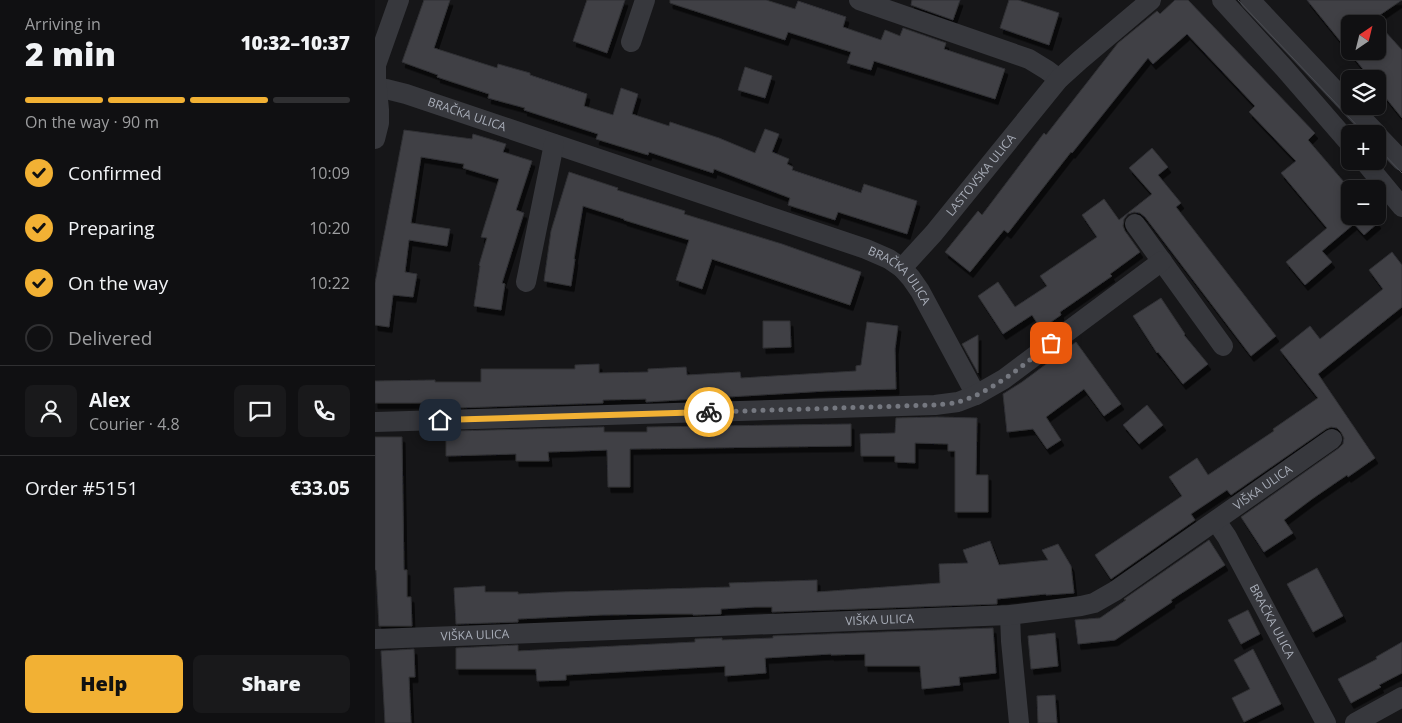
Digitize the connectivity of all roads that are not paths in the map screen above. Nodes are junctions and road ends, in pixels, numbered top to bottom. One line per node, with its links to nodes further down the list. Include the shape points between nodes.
1 (399, 0): 10 (street, via 376,65)
2 (645, 0): 8 (street)
3 (859, 0): 7 (street)
4 (1151, 0): 9 (street, LASTOVSKA ULICA)
5 (1222, 0): 14 (street)
6 (1249, 0): 11 (street)
7 (891, 5): 9 (street, via 1029,59)
8 (631, 42)
9 (1059, 79): 23 (street, LASTOVSKA ULICA)
10 (376, 82): 15 (street, via 379,123); 16 (street, BRAČKA ULICA, via 386,90)
11 (1341, 97)
12 (1359, 115): 13 (street)
13 (1368, 125)
14 (1341, 134)
15 (375, 139)
16 (555, 144): 23 (street, BRAČKA ULICA, via 867,248); 24 (street)
17 (1386, 144): 18 (street)
18 (1402, 161)
19 (1372, 170): 20 (street)
20 (1402, 206)
21 (1135, 224): 22 (street)
22 (1162, 261): 25 (street); 26 (street, via 1004,379)
23 (902, 268): 26 (street, BRAČKA ULICA, via 920,291)
24 (526, 282)
25 (1223, 346)
26 (976, 395): 27 (street, via 935,405)
27 (375, 422)
28 (1332, 439): 29 (street, VIŠKA ULICA)
29 (1216, 521): 30 (street, VIŠKA ULICA, via 1094,603); 34 (street, BRAČKA ULICA)
30 (1009, 615): 31 (street, VIŠKA ULICA); 33 (street)
31 (375, 639)
32 (1402, 697): 35 (street)
33 (1019, 723)
34 (1326, 723)
35 (1355, 723)

